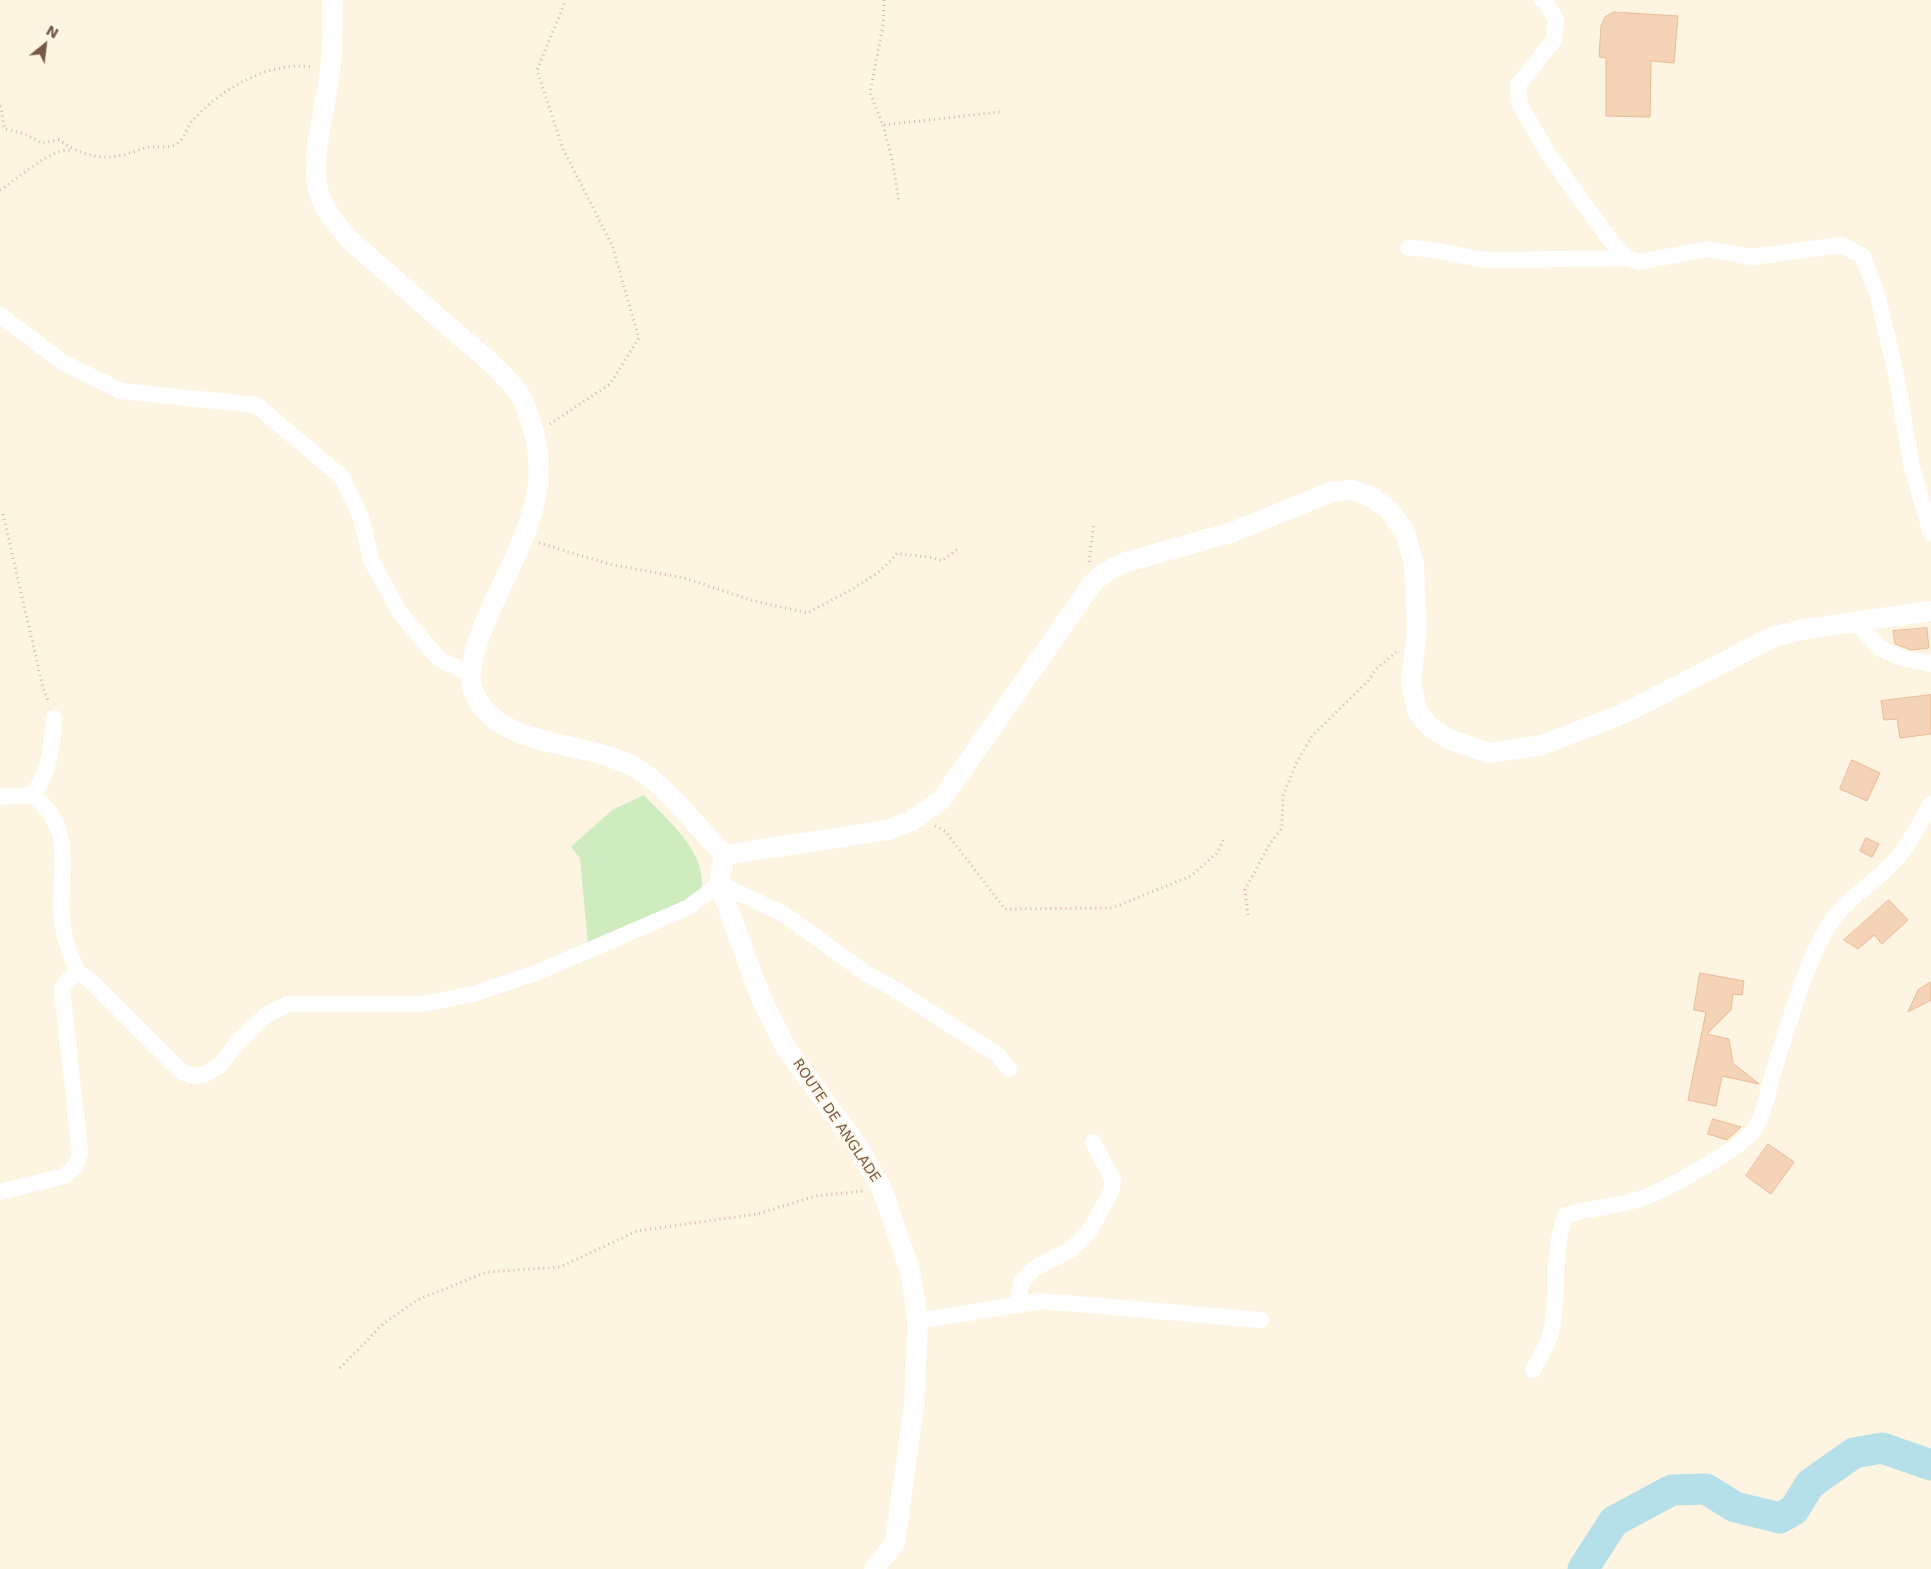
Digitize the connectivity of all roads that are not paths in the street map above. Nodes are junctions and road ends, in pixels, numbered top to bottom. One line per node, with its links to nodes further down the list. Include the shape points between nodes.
1 (334, 0): 10 (street, via 330,69 316,166 317,186 323,202 334,222 350,240 496,368 522,400 535,434 540,483 524,538 480,637)
2 (1542, 0): 4 (street, via 1556,20 1554,40 1518,86 1520,105 1549,156 1610,240)
3 (1408, 248): 4 (street, via 1434,249 1473,259 1492,260)
4 (1627, 258): 6 (street, via 1640,262 1706,249 1752,257 1842,245 1863,256 1878,297 1896,374 1911,464)
5 (0, 315): 10 (street, via 64,363 120,391 256,405 342,476 361,517 371,560 400,613 439,659)
6 (1931, 532)
7 (1931, 611): 8 (street)
8 (1856, 623): 9 (street, via 1881,649 1902,658); 15 (street, via 1773,637 1625,714 1542,746 1489,753 1450,740 1429,726 1417,711 1411,681 1417,630 1414,564 1404,532 1390,511 1372,498 1352,490 1331,492 1233,532 1124,563 1103,574 1092,584 942,799 911,821 888,830)
9 (1931, 664)
10 (470, 674): 15 (street, via 472,691 486,713 520,734 635,768 654,782)
11 (54, 718): 12 (street, via 51,750 42,784)
12 (32, 795): 13 (street); 17 (street, via 47,809 59,831 63,852 61,910 70,956)
13 (0, 797)
14 (1931, 804): 24 (street, via 1899,856 1829,924 1816,951 1753,1130 1736,1148 1640,1199 1566,1215 1556,1254 1549,1338)
15 (724, 855): 16 (street)
16 (719, 884): 17 (street, via 689,907 538,972 473,994 423,1004 288,1004 266,1015 219,1066 193,1076 182,1072 88,978); 18 (street, via 782,913 867,974 998,1055); 23 (street, ROUTE DE ANGLADE, via 762,1000 786,1048 856,1144 882,1189 910,1270)
17 (78, 974): 20 (street, via 69,979 62,989 80,1153 76,1166 64,1176)
18 (1009, 1069)
19 (1093, 1142): 21 (street, via 1113,1180 1111,1192 1089,1232 1069,1251 1035,1268 1022,1281)
20 (0, 1192)
21 (1017, 1304): 22 (street, via 1063,1302); 23 (street)
22 (1261, 1320)
23 (918, 1321): 25 (street, ROUTE DE ANGLADE, via 914,1406 895,1543)
24 (1533, 1370)
25 (874, 1569)

